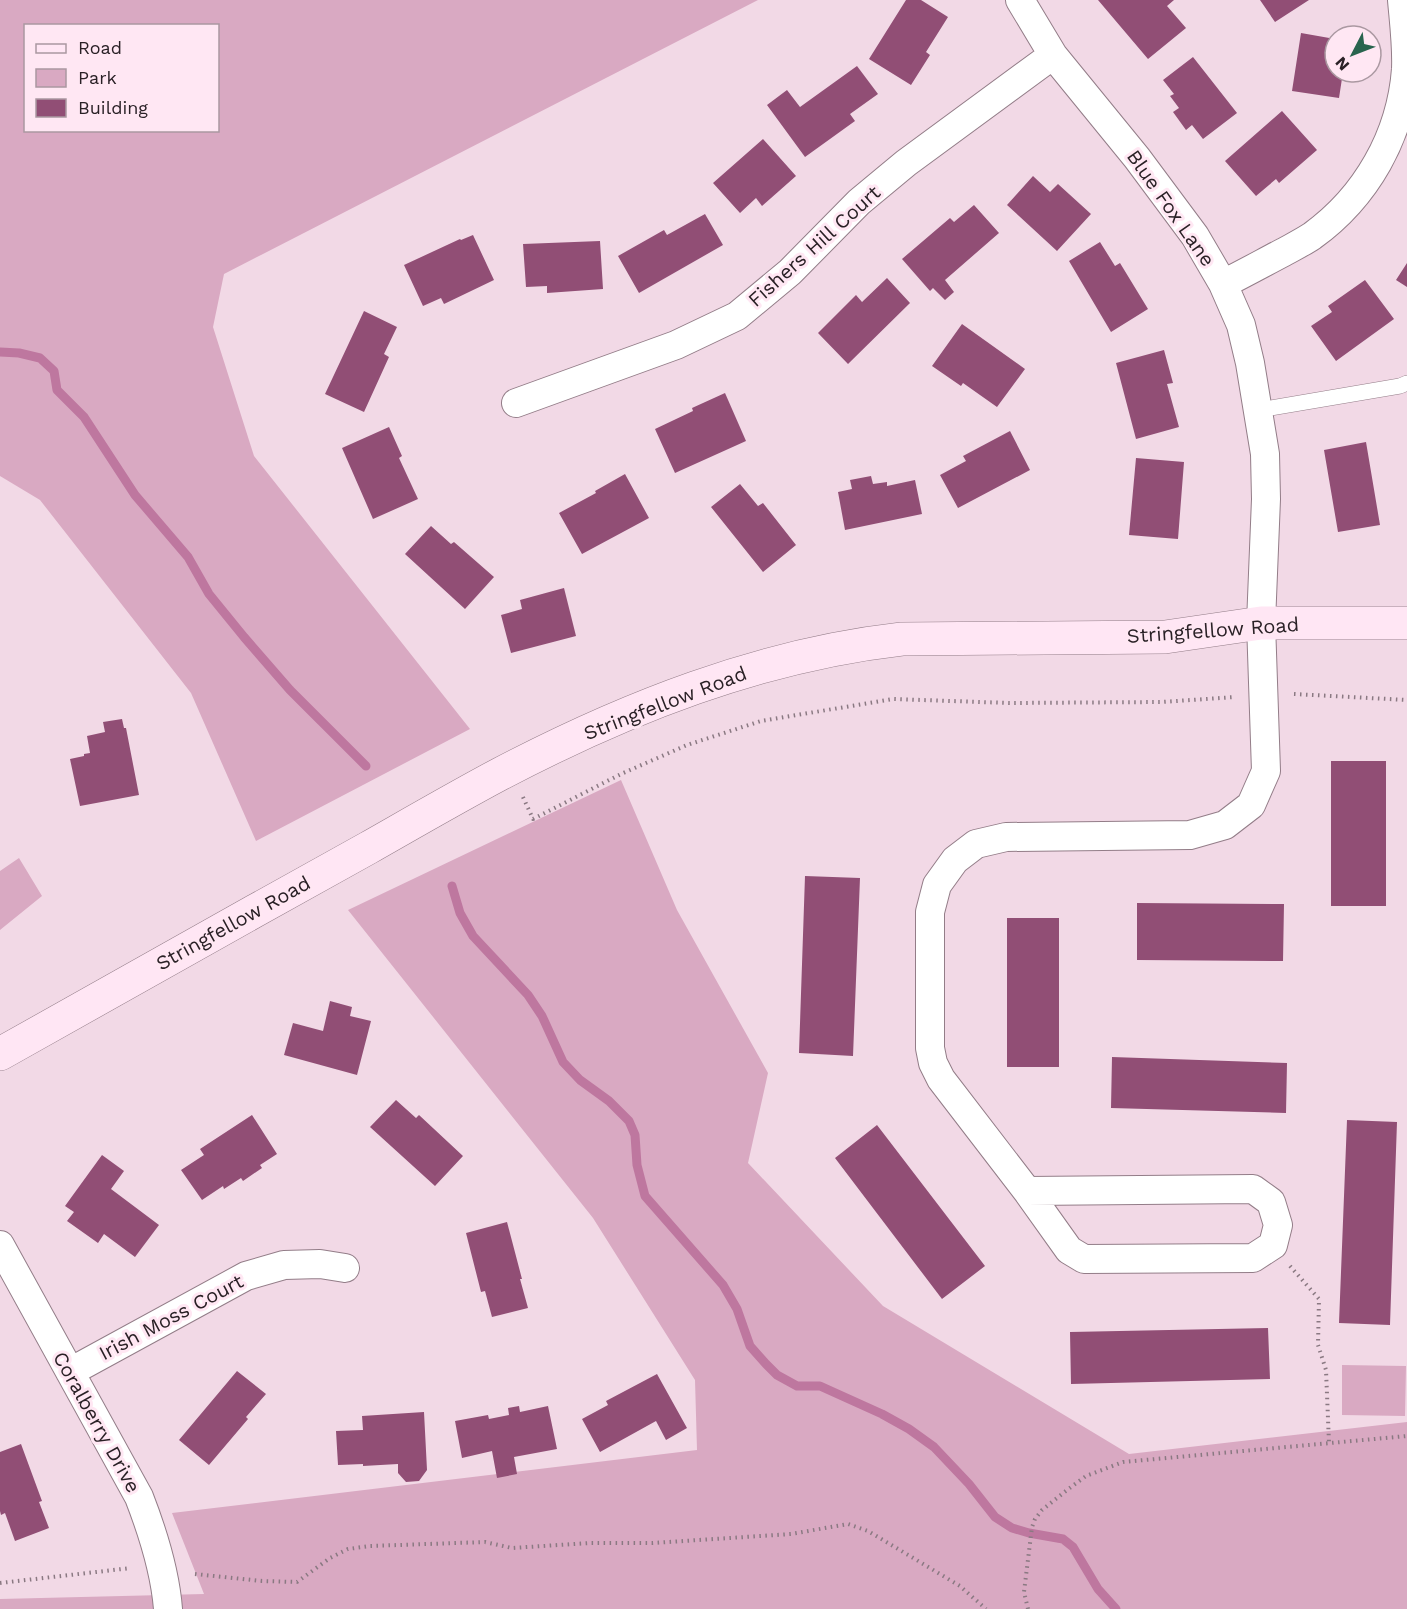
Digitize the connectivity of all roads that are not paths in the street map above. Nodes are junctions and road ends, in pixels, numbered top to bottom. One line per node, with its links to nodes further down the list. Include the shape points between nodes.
1 (1020, 0): 3 (street, Blue Fox Lane)
2 (1402, 0): 4 (street, via 1407,44 1404,92 1390,139 1366,182 1344,208 1310,237)
3 (1053, 55): 4 (street, Blue Fox Lane, via 1195,236); 6 (street, Fishers Hill Court, via 859,202 790,272 737,315 676,345)
4 (1223, 284): 7 (street, Blue Fox Lane, via 1240,325)
5 (1407, 383): 7 (lane)
6 (516, 403)
7 (1259, 410): 8 (street, Blue Fox Lane, via 1266,499)
8 (1261, 623): 9 (main road, Stringfellow Road); 10 (main road, Stringfellow Road, via 1166,637 902,639 859,644 766,665 699,686 587,731 510,769); 11 (street, Blue Fox Lane, via 1266,771 1251,805 1225,825 1190,835 1006,837 976,844 955,860 937,885 930,912 933,1063 941,1079)
9 (1407, 623)
10 (0, 1054)
11 (1027, 1191): 11 (street, Blue Fox Lane, via 1069,1250 1084,1259 1253,1258 1273,1245 1278,1225 1271,1202 1253,1189)
12 (0, 1245): 14 (street, Coralberry Drive)
13 (345, 1268): 14 (street, Irish Moss Court, via 284,1265 246,1276)
14 (70, 1372): 15 (street, Coralberry Drive, via 139,1497 152,1530)
15 (168, 1609)

